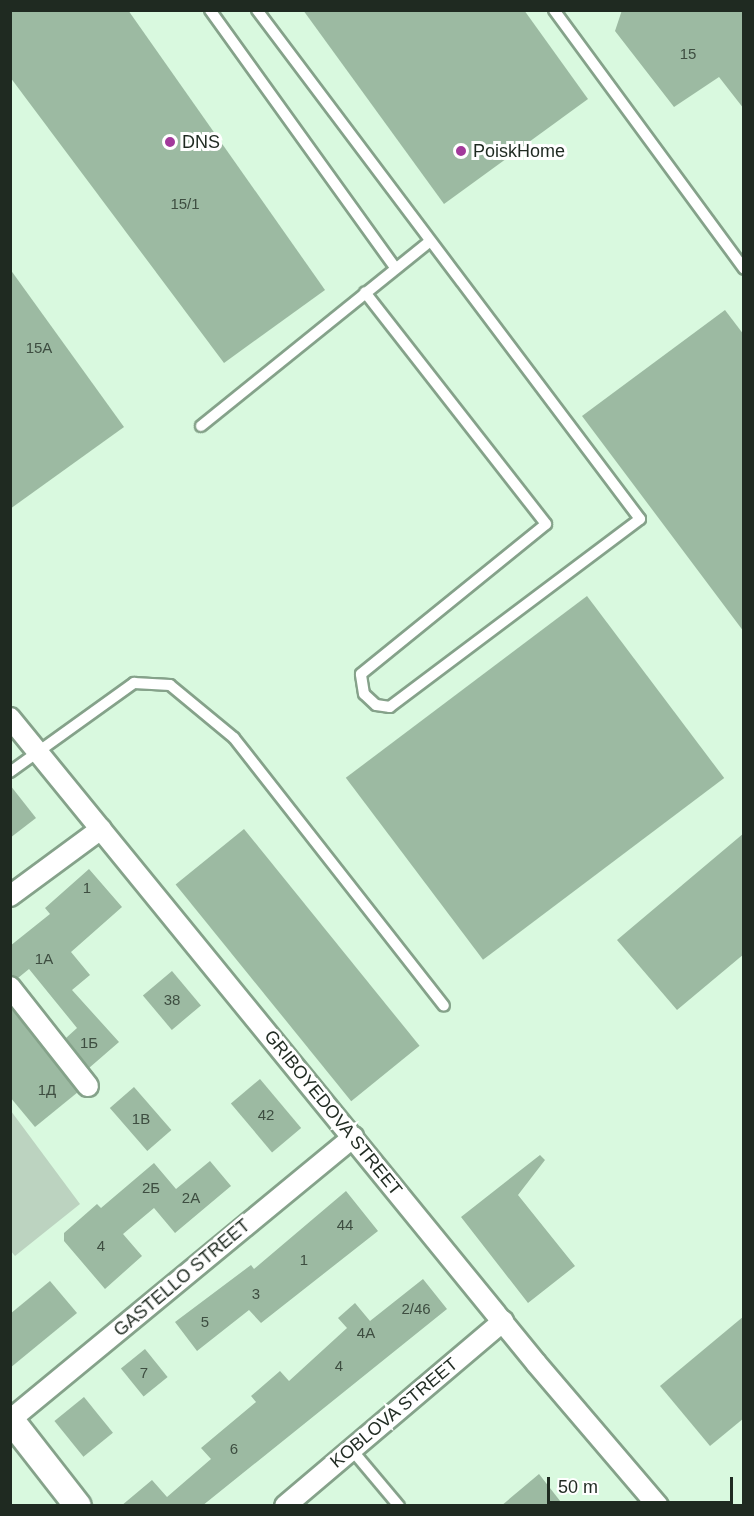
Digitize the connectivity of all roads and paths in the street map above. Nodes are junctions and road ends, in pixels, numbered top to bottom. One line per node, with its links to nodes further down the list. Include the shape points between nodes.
1 (210, 10): 5 (lane)
2 (256, 10): 4 (lane)
3 (554, 10): 6 (lane)
4 (430, 241): 5 (lane); 7 (lane, via 640,519 390,707 376,705 364,694 361,674 546,524)
5 (395, 267): 7 (lane)
6 (744, 268)
7 (365, 291): 8 (lane)
8 (201, 426)
9 (10, 718): 10 (street, GRIBOYEDOVA STREET)
10 (36, 751): 11 (lane); 12 (street, GRIBOYEDOVA STREET); 15 (lane, via 134,683 170,685 207,710 234,738)
11 (10, 772)
12 (101, 829): 13 (street); 17 (street, GRIBOYEDOVA STREET)
13 (10, 896)
14 (10, 987): 16 (street)
15 (444, 1006)
16 (88, 1086)
17 (353, 1137): 18 (street, GRIBOYEDOVA STREET); 19 (street, GASTELLO STREET)
18 (503, 1321): 20 (street, KOBLOVA STREET); 24 (street, GRIBOYEDOVA STREET)
19 (11, 1420): 21 (street)
20 (352, 1450): 22 (street, KOBLOVA STREET); 23 (lane)
21 (78, 1506)
22 (285, 1506)
23 (399, 1506)
24 (658, 1506)

